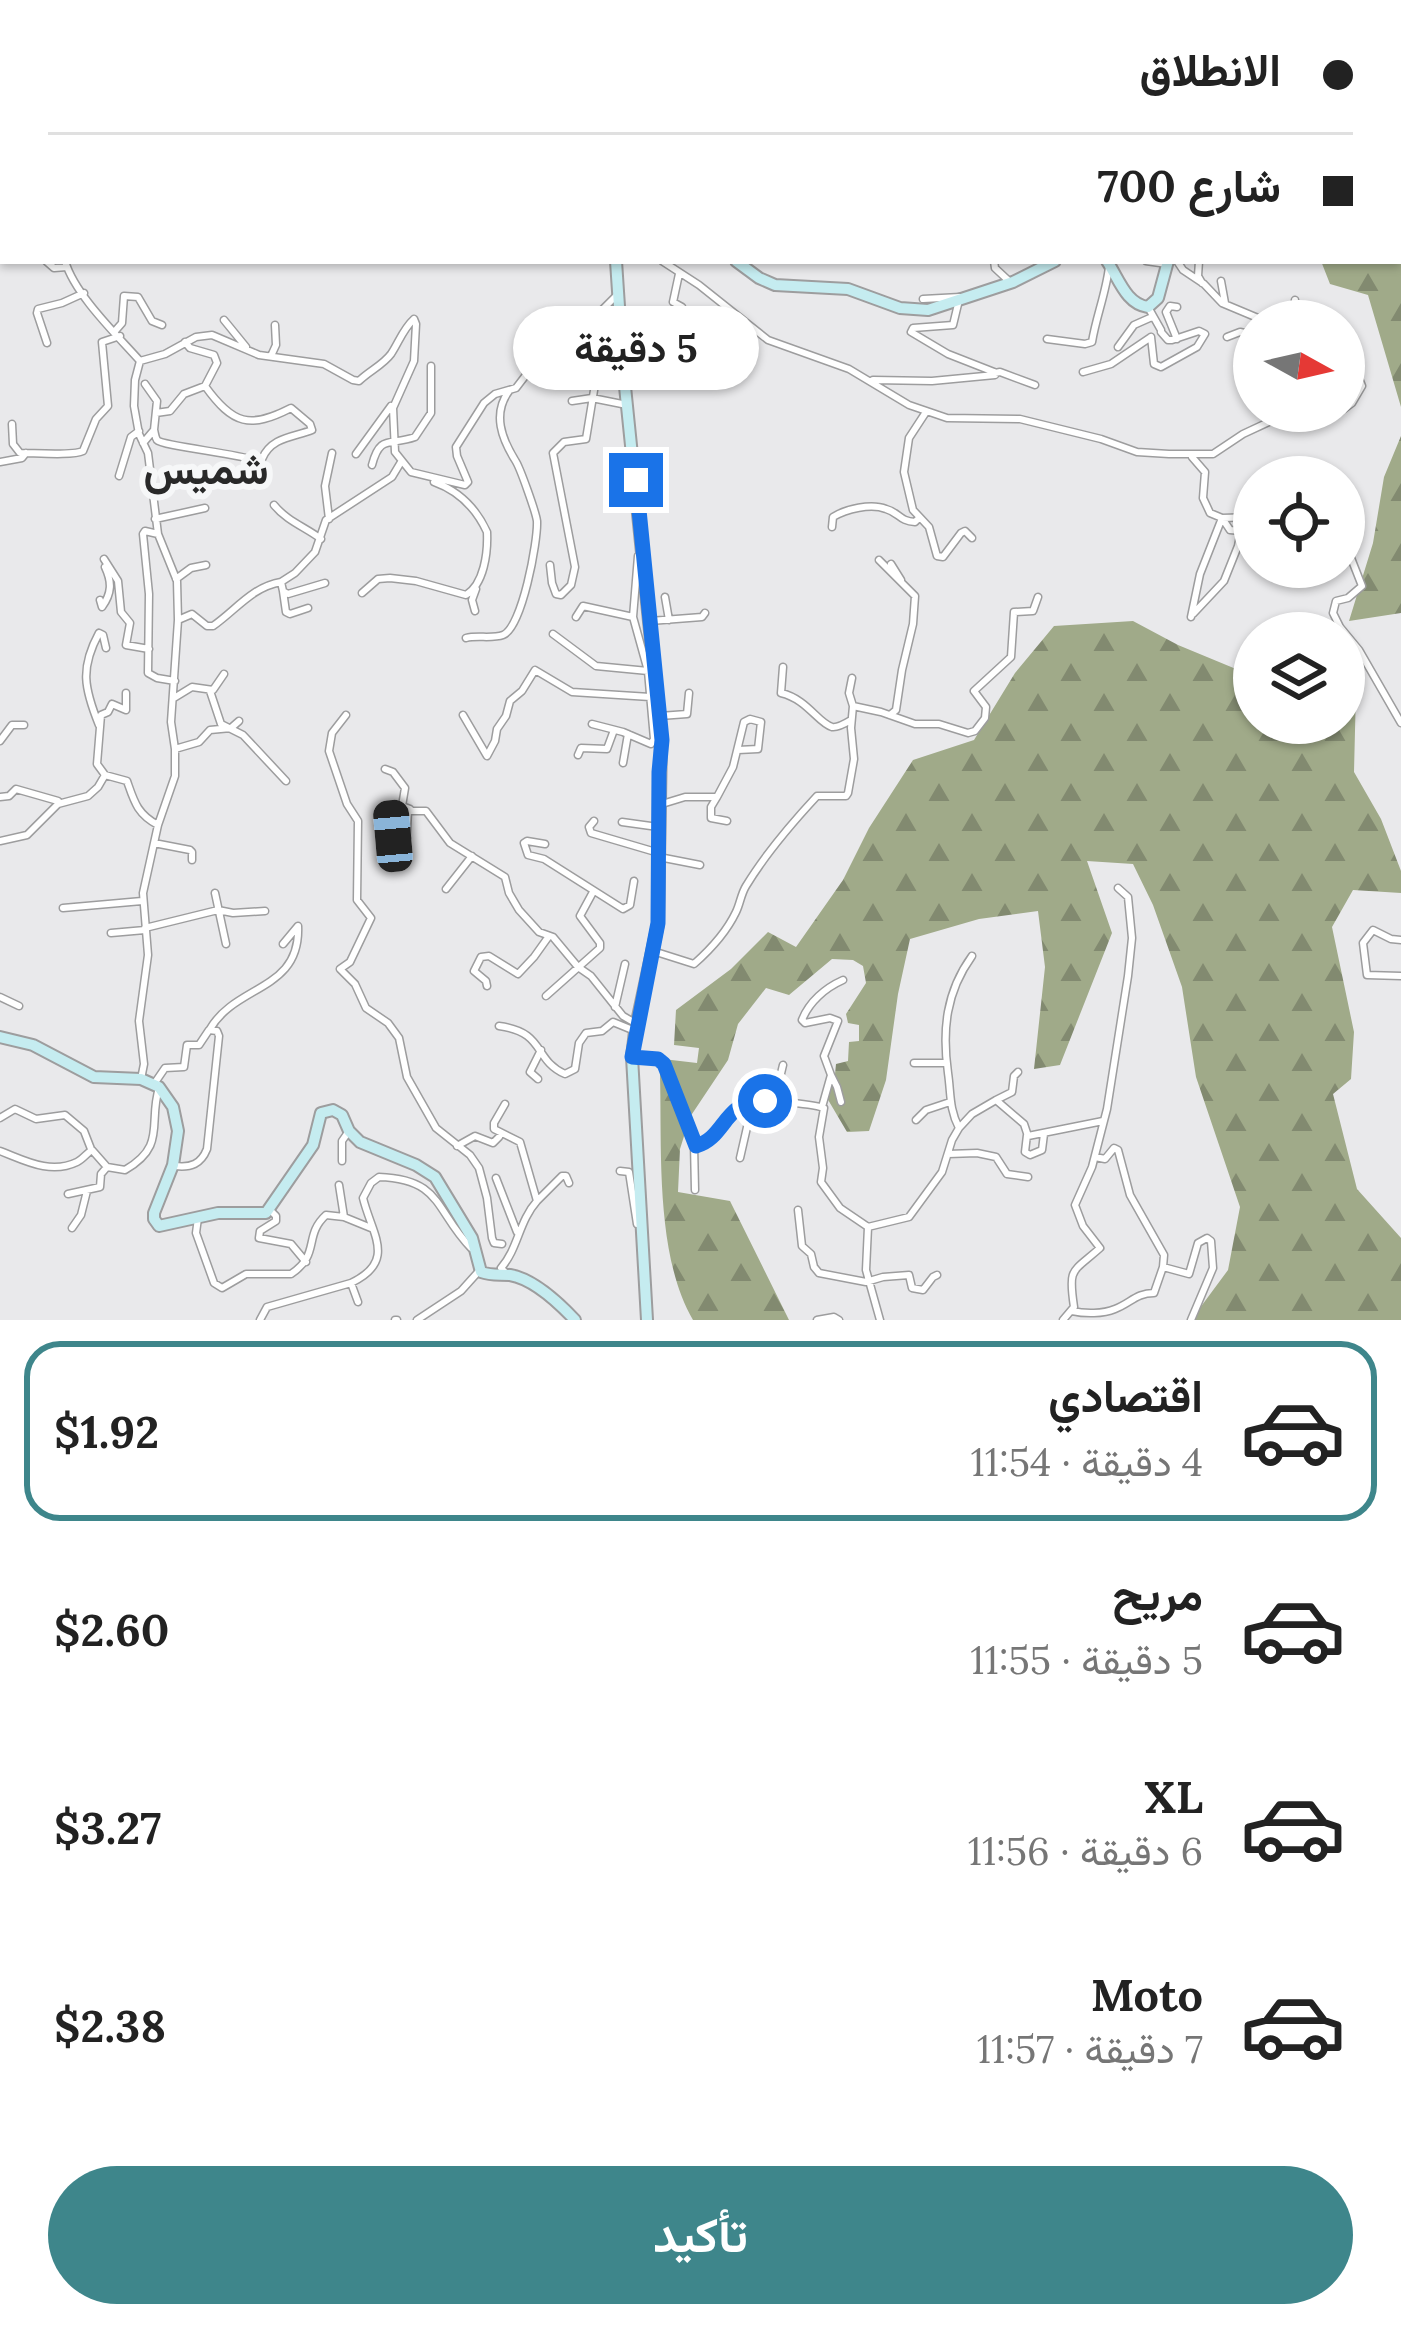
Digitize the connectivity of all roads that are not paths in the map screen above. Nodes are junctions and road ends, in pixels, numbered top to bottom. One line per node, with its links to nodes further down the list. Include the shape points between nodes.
1 (0, 141): 2 (street)
2 (0, 152)
3 (66, 264): 16 (street)
4 (616, 264): 17 (street)
5 (740, 264): 20 (street, via 769,283 848,289 915,311)
6 (994, 264): 14 (street)
7 (1048, 264): 14 (street)
8 (1108, 264): 35 (street, via 1092,342)
9 (1109, 264): 25 (street, via 1131,300)
10 (1170, 264): 25 (street)
11 (1174, 264): 15 (street)
12 (1198, 264): 15 (street)
13 (675, 268): 22 (street, via 672,297); 51 (street, via 768,340)
14 (1010, 283): 20 (street)
15 (1202, 283): 18 (street)
16 (84, 293): 30 (street); 37 (street, via 38,309)
17 (619, 293): 47 (street); 55 (street, via 579,333 542,354)
18 (1212, 293): 21 (street); 21 (street, via 1217,282)
19 (923, 299): 20 (street)
20 (961, 299): 49 (street, via 953,325 911,332)
21 (1225, 303): 24 (street)
22 (682, 307)
23 (1177, 307): 33 (street, via 1166,312)
24 (1233, 307)
25 (1150, 312): 31 (street); 39 (street)
26 (224, 320): 41 (street)
27 (275, 325): 43 (street)
28 (162, 326): 30 (street, via 138,297 124,296)
29 (1181, 326): 33 (street)
30 (117, 334): 44 (street); 68 (street, via 102,342 108,406 85,449)
31 (1157, 334): 33 (street); 38 (street); 40 (street, via 1158,366); 48 (street)
32 (1233, 335): 34 (street)
33 (1177, 337): 40 (street, via 1204,332)
34 (1227, 337)
35 (1047, 340)
36 (184, 342): 41 (street, via 212,335); 44 (street); 54 (street, via 216,359)
37 (47, 343)
38 (1159, 344)
39 (1118, 347)
40 (1197, 347): 42 (street)
41 (248, 350): 43 (street)
42 (1183, 350)
43 (271, 356): 58 (street, via 324,364 359,381 388,358 414,319 414,361)
44 (140, 361): 64 (street)
45 (431, 366): 66 (street, via 431,413 415,437)
46 (598, 366): 47 (street); 50 (street); 56 (street)
47 (623, 367): 59 (street)
48 (1084, 372)
49 (995, 373): 51 (street); 53 (street)
50 (576, 375)
51 (872, 380): 60 (street)
52 (145, 385): 61 (street)
53 (1035, 385)
54 (205, 386): 61 (street); 72 (street, via 242,421 289,408 311,426)
55 (509, 392): 78 (street, via 487,399 458,442 467,484); 118 (street, via 499,420 537,524 527,584 508,632)
56 (592, 398): 57 (street); 59 (street); 97 (street, via 585,440 564,442 553,453 575,567 561,595)
57 (572, 401)
58 (394, 404): 66 (street); 70 (street)
59 (627, 405): 91 (street)
60 (926, 412): 71 (street, via 1020,419 1145,454); 81 (street, via 909,438 904,472)
61 (156, 413): 63 (street)
62 (13, 424): 68 (street, via 15,448)
63 (154, 430): 67 (street); 72 (street, via 160,442)
64 (139, 431): 67 (street); 76 (street)
65 (1247, 432): 71 (street, via 1214,454)
66 (394, 442): 74 (street); 75 (street, via 376,448)
67 (143, 443): 83 (street)
68 (26, 453): 73 (street)
69 (332, 453): 84 (street)
70 (356, 454)
71 (1189, 454): 82 (street, via 1205,472 1210,513)
72 (254, 460): 77 (street)
73 (0, 462)
74 (401, 462): 78 (street); 84 (street, via 392,477)
75 (372, 465)
76 (119, 476)
77 (254, 476)
78 (426, 476): 94 (street, via 480,517 488,538)
79 (274, 505): 90 (street)
80 (205, 508): 83 (street)
81 (920, 518): 86 (street, via 905,522 886,508 846,510); 89 (street, via 940,558 961,533)
82 (1222, 518): 85 (street); 87 (street); 92 (street, via 1191,616 1224,581)
83 (155, 519): 88 (street)
84 (329, 519): 90 (street)
85 (1233, 519)
86 (832, 527)
87 (1233, 530)
88 (158, 535): 98 (street); 120 (street, via 143,534)
89 (972, 538)
90 (321, 539): 103 (street)
91 (643, 542): 113 (street); 116 (street)
92 (1233, 558)
93 (879, 560): 100 (street)
94 (483, 564): 101 (street); 102 (street)
95 (891, 564): 100 (street)
96 (206, 565): 98 (street)
97 (550, 565)
98 (176, 579): 114 (street)
99 (325, 583): 103 (street, via 291,594)
100 (903, 584): 136 (street, via 915,596 914,624)
101 (477, 586): 105 (street, via 466,595 390,578); 110 (street)
102 (489, 586)
103 (282, 587): 109 (street, via 286,612); 114 (street, via 260,588 213,626 190,614)
104 (1360, 588): 132 (street, via 1331,610)
105 (362, 593)
106 (665, 597): 115 (street)
107 (1038, 597): 136 (street, via 1033,611 1014,612 1011,657 974,691 986,707 976,731)
108 (100, 600): 120 (street, via 102,608 110,590 105,561 130,622 126,645)
109 (308, 608)
110 (475, 611)
111 (705, 613): 115 (street)
112 (576, 617): 113 (street, via 581,606)
113 (633, 617): 122 (street)
114 (178, 620): 125 (street)
115 (669, 620): 116 (street)
116 (650, 621): 135 (street)
117 (553, 634): 122 (street, via 596,666)
118 (466, 638)
119 (106, 648): 142 (street, via 99,633 85,672)
120 (149, 649): 125 (street, via 148,674)
121 (783, 667): 138 (street, via 781,693 830,727)
122 (648, 670): 129 (street)
123 (224, 674): 126 (street)
124 (852, 678): 131 (street)
125 (176, 681): 130 (street)
126 (210, 691): 130 (street, via 192,687); 143 (street)
127 (689, 693): 135 (street, via 687,714)
128 (126, 694): 142 (street, via 126,710 112,704)
129 (650, 697): 133 (street, via 572,692 533,671 508,704 487,756); 146 (street)
130 (174, 698): 148 (street)
131 (854, 706): 136 (street); 138 (street)
132 (1397, 707): 139 (street)
133 (463, 715)
134 (346, 716): 228 (street, via 329,751 358,821 357,900 370,923 340,968 369,1012 396,1034 414,1092)
135 (660, 716): 146 (street)
136 (889, 716)
137 (238, 721): 143 (street)
138 (851, 721): 188 (street, via 846,796 817,796 806,808 746,887 719,940 694,964)
139 (1401, 723)
140 (592, 724): 144 (street)
141 (24, 725): 147 (street, via 12,725)
142 (99, 727): 153 (street, via 97,764)
143 (227, 729): 148 (street); 154 (street, via 243,735)
144 (614, 730): 145 (street); 150 (street, via 607,749)
145 (628, 734): 146 (street, via 651,744); 151 (street)
146 (658, 739): 158 (street)
147 (0, 741)
148 (175, 749): 164 (street)
149 (738, 749): 149 (street, via 745,721 762,722 758,749); 156 (street)
150 (578, 754)
151 (622, 763)
152 (386, 769): 160 (street, via 405,788 402,806)
153 (105, 775): 157 (street, via 88,796); 164 (street, via 128,782 134,804)
154 (286, 781)
155 (0, 797): 157 (street, via 16,789)
156 (717, 797): 158 (street); 162 (street, via 711,818)
157 (61, 802): 166 (street, via 27,835)
158 (659, 804): 165 (street)
159 (391, 805): 160 (street, via 393,836 406,842)
160 (410, 809): 170 (street, via 426,812)
161 (594, 821): 169 (street, via 593,834)
162 (727, 821)
163 (622, 822): 165 (street)
164 (158, 825): 167 (street)
165 (658, 827): 169 (street)
166 (0, 841)
167 (154, 843): 171 (street, via 190,850); 178 (street)
168 (545, 844): 176 (street, via 524,843 528,854)
169 (658, 855): 172 (street); 188 (street)
170 (472, 856): 175 (street); 184 (street, via 506,877 519,910)
171 (192, 860)
172 (700, 865)
173 (634, 881): 176 (street, via 626,909)
174 (1118, 888): 221 (street, via 1128,896 1132,938)
175 (446, 890)
176 (593, 892): 191 (street, via 580,916 601,947)
177 (214, 893): 180 (street)
178 (142, 901): 179 (street); 182 (street)
179 (63, 908)
180 (218, 910): 181 (street); 182 (street); 186 (street)
181 (265, 911)
182 (145, 929): 183 (street); 211 (street, via 139,1021)
183 (111, 933)
184 (549, 936): 191 (street); 194 (street, via 518,974 481,957 474,971)
185 (1401, 940): 192 (street, via 1372,931 1363,943 1367,975)
186 (226, 944)
187 (283, 944): 201 (street, via 298,926 296,954 284,972)
188 (653, 951): 200 (street)
189 (972, 956): 206 (street, via 948,1001)
190 (625, 964): 198 (street)
191 (578, 967): 195 (street); 198 (street)
192 (1401, 976)
193 (843, 980): 209 (street, via 802,1020 838,1022 824,1056)
194 (487, 986)
195 (546, 996)
196 (0, 997): 197 (street)
197 (19, 1006)
198 (615, 1007): 200 (street)
199 (499, 1026): 203 (street, via 522,1031)
200 (636, 1028): 203 (street, via 614,1022 586,1033 570,1073 556,1071); 204 (street)
201 (210, 1029): 211 (street, via 199,1045 187,1045 184,1067 164,1068); 235 (street, via 219,1036 207,1149 193,1166)
202 (0, 1037): 211 (street, via 94,1077)
203 (541, 1050): 210 (street, via 530,1072)
204 (632, 1057): 227 (street, via 664,1064); 254 (street)
205 (914, 1063): 206 (street)
206 (946, 1063): 215 (street)
207 (783, 1065): 216 (street)
208 (1018, 1072): 212 (street, via 1012,1092)
209 (831, 1075): 214 (street); 218 (street)
210 (538, 1078)
211 (152, 1083): 235 (street, via 177,1120); 236 (street, via 155,1130 147,1151 124,1170)
212 (996, 1100): 222 (street); 225 (street)
213 (753, 1101): 216 (street); 227 (street, via 708,1142); 233 (street)
214 (841, 1102)
215 (950, 1102): 220 (street); 222 (street)
216 (774, 1103): 218 (street)
217 (505, 1104): 245 (street, via 493,1126 520,1142)
218 (822, 1107): 250 (street, via 821,1182)
219 (0, 1118): 230 (street, via 15,1109 36,1119 65,1115)
220 (916, 1120)
221 (1103, 1121): 224 (street); 232 (street)
222 (959, 1128): 231 (street)
223 (349, 1131): 234 (street); 246 (street, via 342,1115 322,1113 313,1145); 256 (street, via 435,1177)
224 (1044, 1134): 225 (street); 225 (street, via 1042,1150 1030,1155)
225 (1027, 1135)
226 (499, 1137): 228 (street, via 491,1143 475,1136)
227 (694, 1144): 243 (street)
228 (457, 1146): 255 (street, via 479,1168 492,1238)
229 (0, 1150): 230 (street, via 48,1166)
230 (92, 1150): 236 (street)
231 (948, 1154): 238 (street, via 988,1154 1007,1174); 250 (street, via 909,1217)
232 (1095, 1157): 258 (street, via 1117,1149); 265 (street, via 1075,1205 1100,1248 1072,1275)
233 (740, 1158)
234 (342, 1161)
235 (173, 1166): 249 (street, via 156,1225)
236 (107, 1167): 242 (street, via 100,1187)
237 (620, 1171): 254 (street, via 629,1172)
238 (1028, 1177)
239 (496, 1178): 253 (street)
240 (569, 1183): 245 (street, via 562,1175)
241 (339, 1185): 248 (street)
242 (87, 1190): 244 (street); 251 (street)
243 (695, 1190)
244 (68, 1194)
245 (537, 1201): 253 (street)
246 (269, 1209): 249 (street); 257 (street, via 276,1221 259,1238 291,1244)
247 (798, 1210): 262 (street, via 802,1246 817,1271)
248 (344, 1217): 252 (street); 257 (street, via 319,1220)
249 (198, 1218): 257 (street, via 196,1233 219,1287 250,1273 292,1274)
250 (868, 1227): 262 (street)
251 (72, 1228)
252 (372, 1228): 256 (street, via 363,1198 371,1183 407,1179 434,1196); 263 (street, via 379,1258)
253 (517, 1232): 260 (street, via 501,1268)
254 (642, 1234): 270 (street)
255 (502, 1244)
256 (477, 1252): 259 (street)
257 (306, 1262)
258 (1163, 1267): 265 (street, via 1154,1293 1114,1310); 274 (street, via 1189,1274 1198,1243 1211,1241 1214,1268)
259 (480, 1270): 260 (street); 268 (street)
260 (509, 1275): 269 (street)
261 (938, 1275): 262 (street, via 921,1291 910,1275)
262 (870, 1282): 266 (street)
263 (351, 1283): 264 (street); 267 (street, via 271,1305)
264 (358, 1302)
265 (1072, 1311): 273 (street)
266 (877, 1319)
267 (260, 1320)
268 (417, 1320)
269 (575, 1320)
270 (647, 1320)
271 (818, 1320): 272 (street)
272 (839, 1320)
273 (1063, 1320)
274 (1191, 1320)

